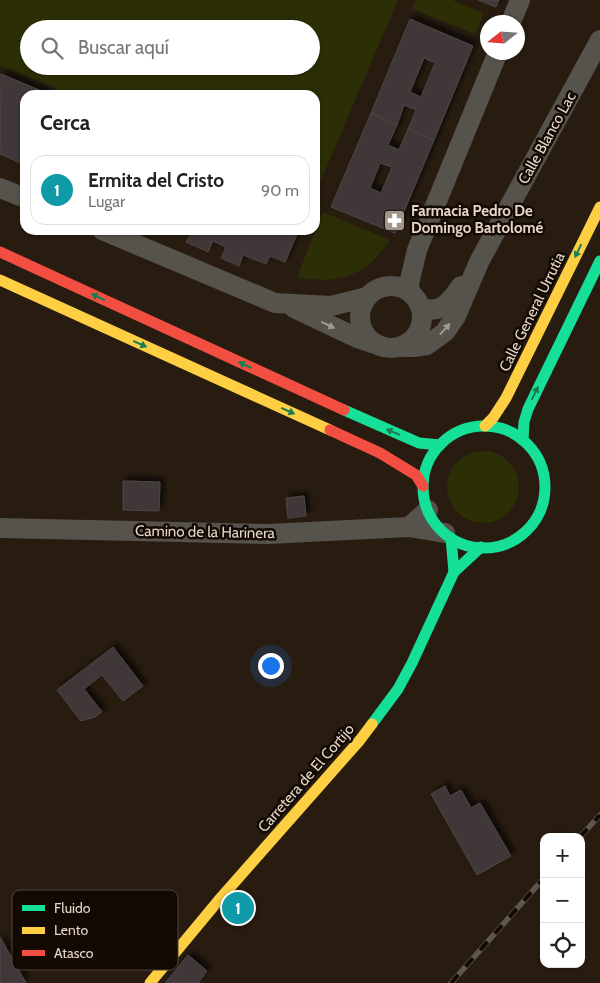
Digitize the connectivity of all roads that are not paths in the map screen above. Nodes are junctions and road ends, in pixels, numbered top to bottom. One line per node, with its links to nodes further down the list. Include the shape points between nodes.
1 (520, 0): 2 (street)
2 (514, 15)
3 (600, 40): 12 (street, Calle Blanco Lac)
4 (495, 60): 9 (street)
5 (0, 188): 6 (street)
6 (20, 196)
7 (600, 208): 20 (main road, Calle General Urrutia, one-way to 20, via 506,398)
8 (114, 235): 17 (street, via 275,303)
9 (417, 250): 14 (street, via 394,281); 16 (street, via 409,284)
10 (0, 252): 22 (main road, one-way to 10, via 419,443 390,431)
11 (600, 261): 21 (main road, one-way to 11, via 528,409)
12 (479, 262): 16 (street, Calle Blanco Lac, via 447,305 428,310); 19 (street, Calle Blanco Lac, one-way to 12, via 427,344 445,332 456,316)
13 (0, 280): 23 (main road, one-way to 23, via 380,453 416,475)
14 (386, 286): 15 (street); 16 (street, via 403,288)
15 (367, 297): 17 (street, via 331,306); 18 (street, via 362,306 360,326)
16 (416, 300): 19 (street, via 422,323 420,331)
17 (285, 304): 18 (street, one-way to 18)
18 (372, 342): 19 (street, via 381,348)
19 (402, 347)
20 (485, 426): 21 (main road, via 505,429); 22 (main road, via 460,430)
21 (523, 440): 28 (main road, via 534,451 545,479 541,509 524,534 496,547)
22 (440, 445): 23 (main road, via 428,464)
23 (424, 486): 24 (main road)
24 (428, 510): 25 (street); 27 (main road)
25 (409, 527): 26 (street, Camino de la Harinera, via 268,534); 27 (street, Camino de la Harinera)
26 (0, 528)
27 (448, 535): 28 (main road, via 465,545); 29 (main road, Carretera de El Cortijo)
28 (481, 548): 29 (main road, Carretera de El Cortijo)
29 (454, 572): 30 (main road, Carretera de El Cortijo, via 398,690 360,740)
30 (178, 949)
31 (161, 970): 32 (main road, Carretera de El Cortijo)
32 (150, 983)

